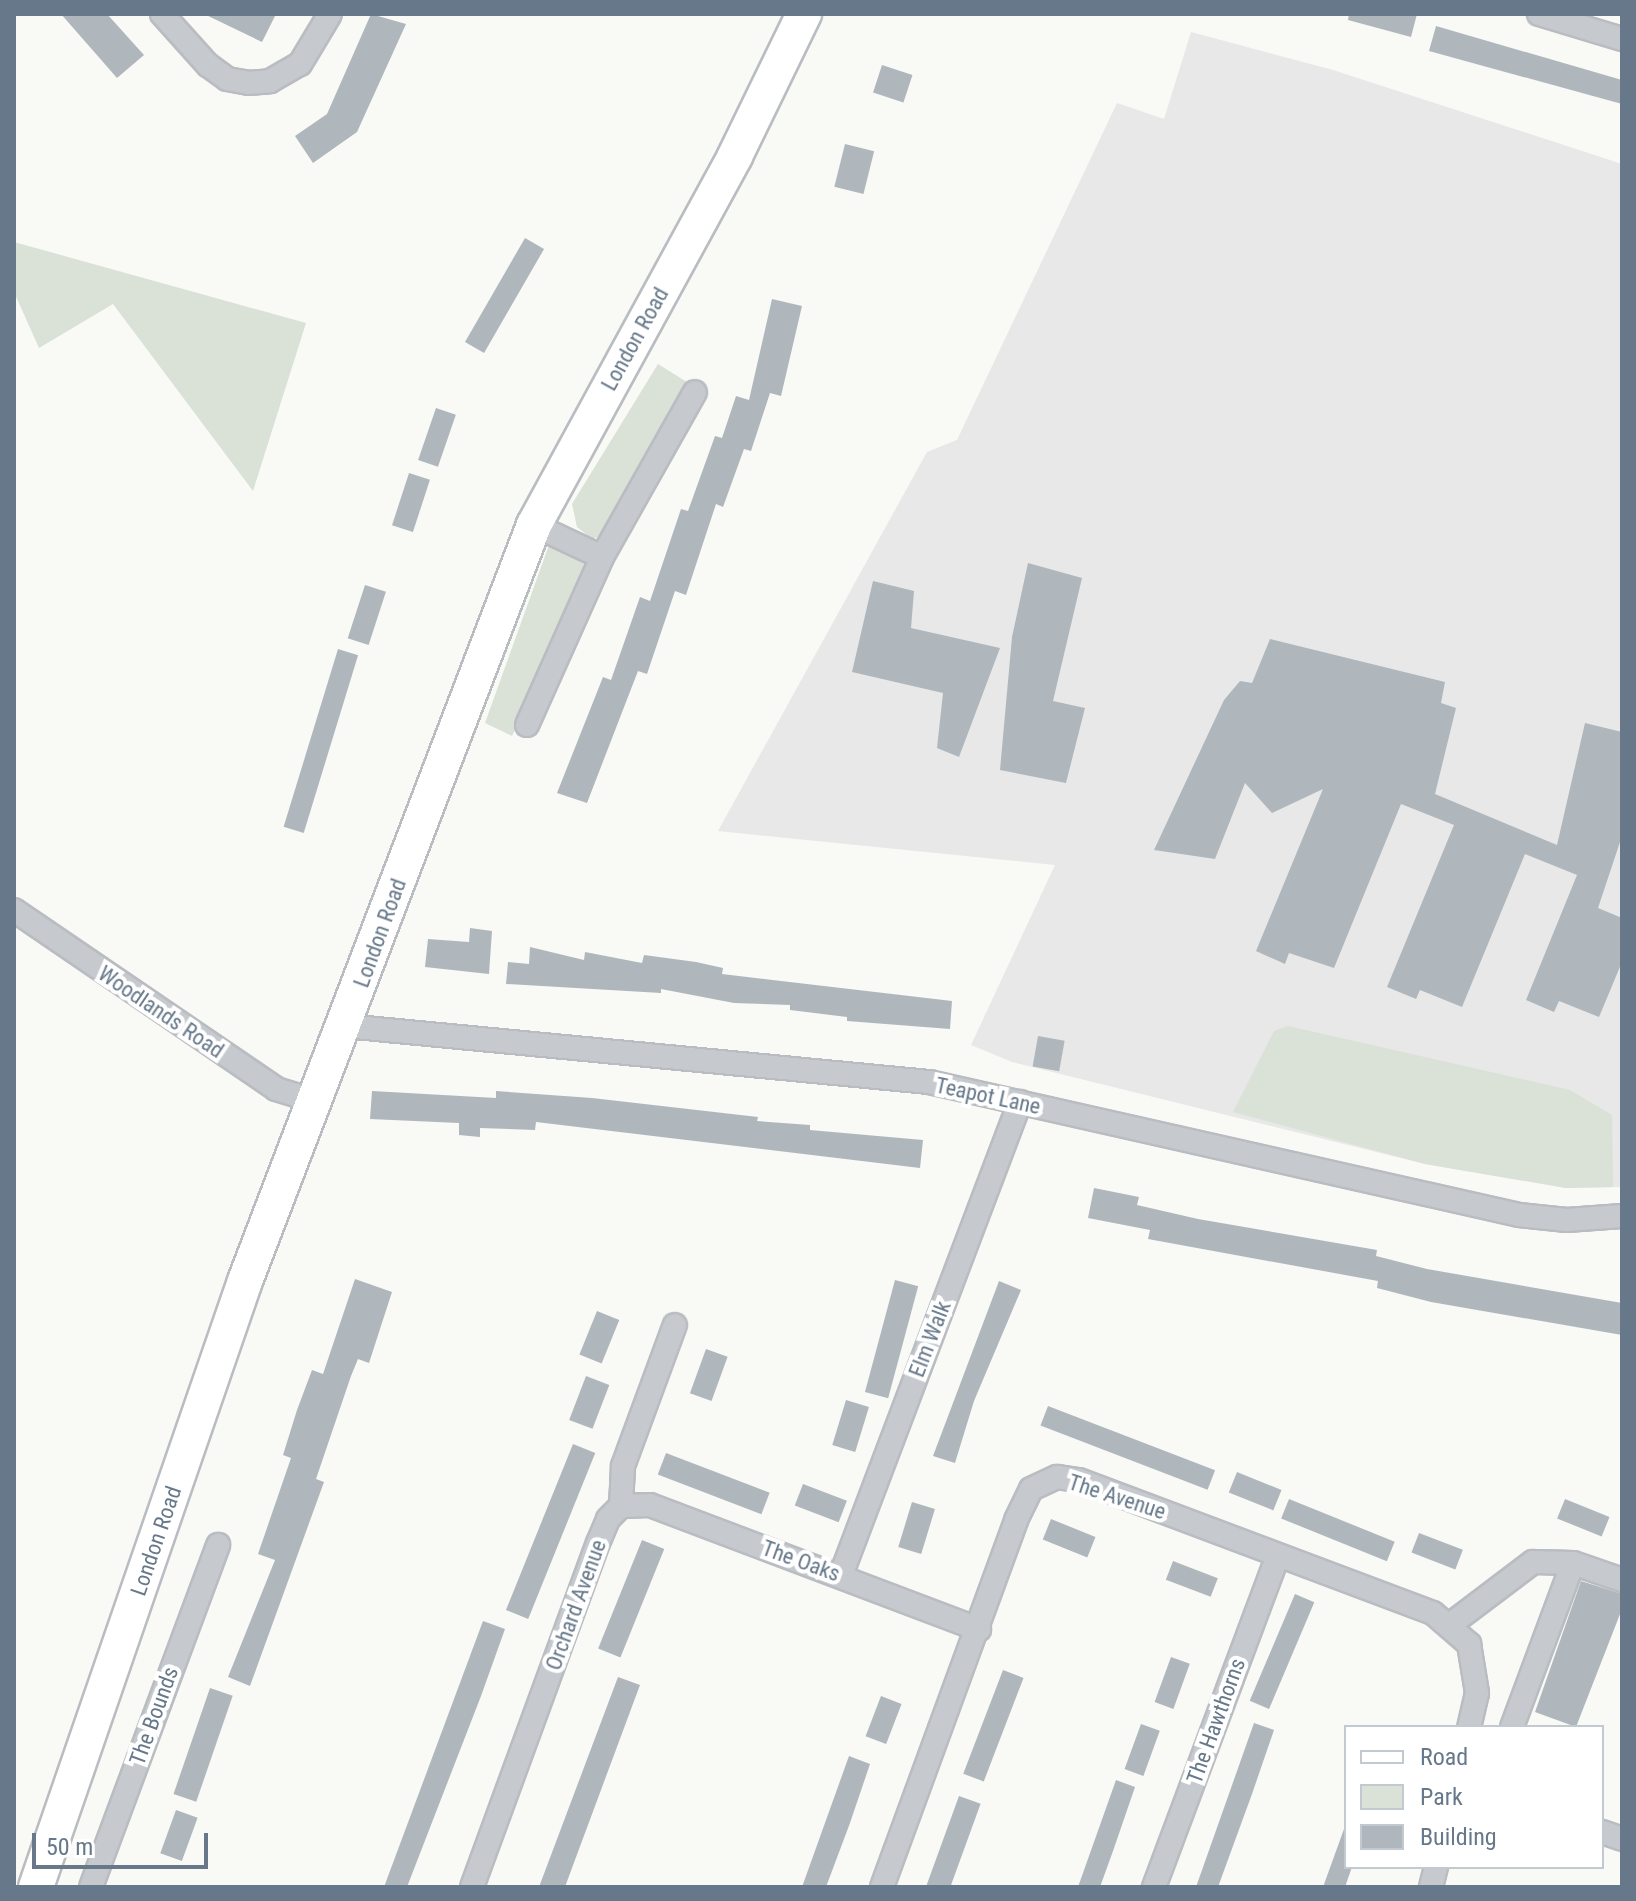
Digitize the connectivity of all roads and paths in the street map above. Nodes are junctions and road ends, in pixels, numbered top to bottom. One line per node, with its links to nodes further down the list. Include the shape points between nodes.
1 (162, 14): 2 (street, via 208,65 227,79 249,83 270,81 300,64)
2 (330, 14)
3 (804, 14): 7 (main road, London Road, via 735,156)
4 (1539, 14): 5 (street)
5 (1622, 39)
6 (695, 392): 8 (street)
7 (534, 525): 8 (street); 11 (main road, London Road)
8 (602, 557): 9 (street)
9 (527, 725)
10 (17, 917): 12 (street, Woodlands Road, via 276,1089)
11 (345, 1026): 12 (main road, London Road); 13 (street, Teapot Lane, via 929,1082)
12 (315, 1101): 26 (main road, London Road, via 245,1281)
13 (1020, 1102): 14 (street, Teapot Lane, via 1519,1215 1567,1220); 20 (street, Elm Walk)
14 (1622, 1216)
15 (675, 1325): 16 (street, via 623,1466)
16 (621, 1506): 20 (street, The Oaks, via 650,1505); 28 (street, Orchard Avenue, via 608,1519 598,1543)
17 (218, 1545): 27 (street, The Bounds)
18 (1278, 1555): 22 (street, The Avenue); 23 (street, The Avenue, via 1079,1480 1057,1477 1031,1489); 30 (street, The Hawthorns)
19 (1573, 1563): 21 (street); 22 (street, via 1533,1562); 25 (street)
20 (841, 1575): 23 (street, The Oaks)
21 (1622, 1580)
22 (1451, 1624): 24 (street, via 1469,1644 1477,1693)
23 (979, 1629): 29 (street, The Avenue)
24 (1469, 1725)
25 (1513, 1725)
26 (36, 1887)
27 (91, 1887)
28 (472, 1887)
29 (882, 1887)
30 (1154, 1887)

